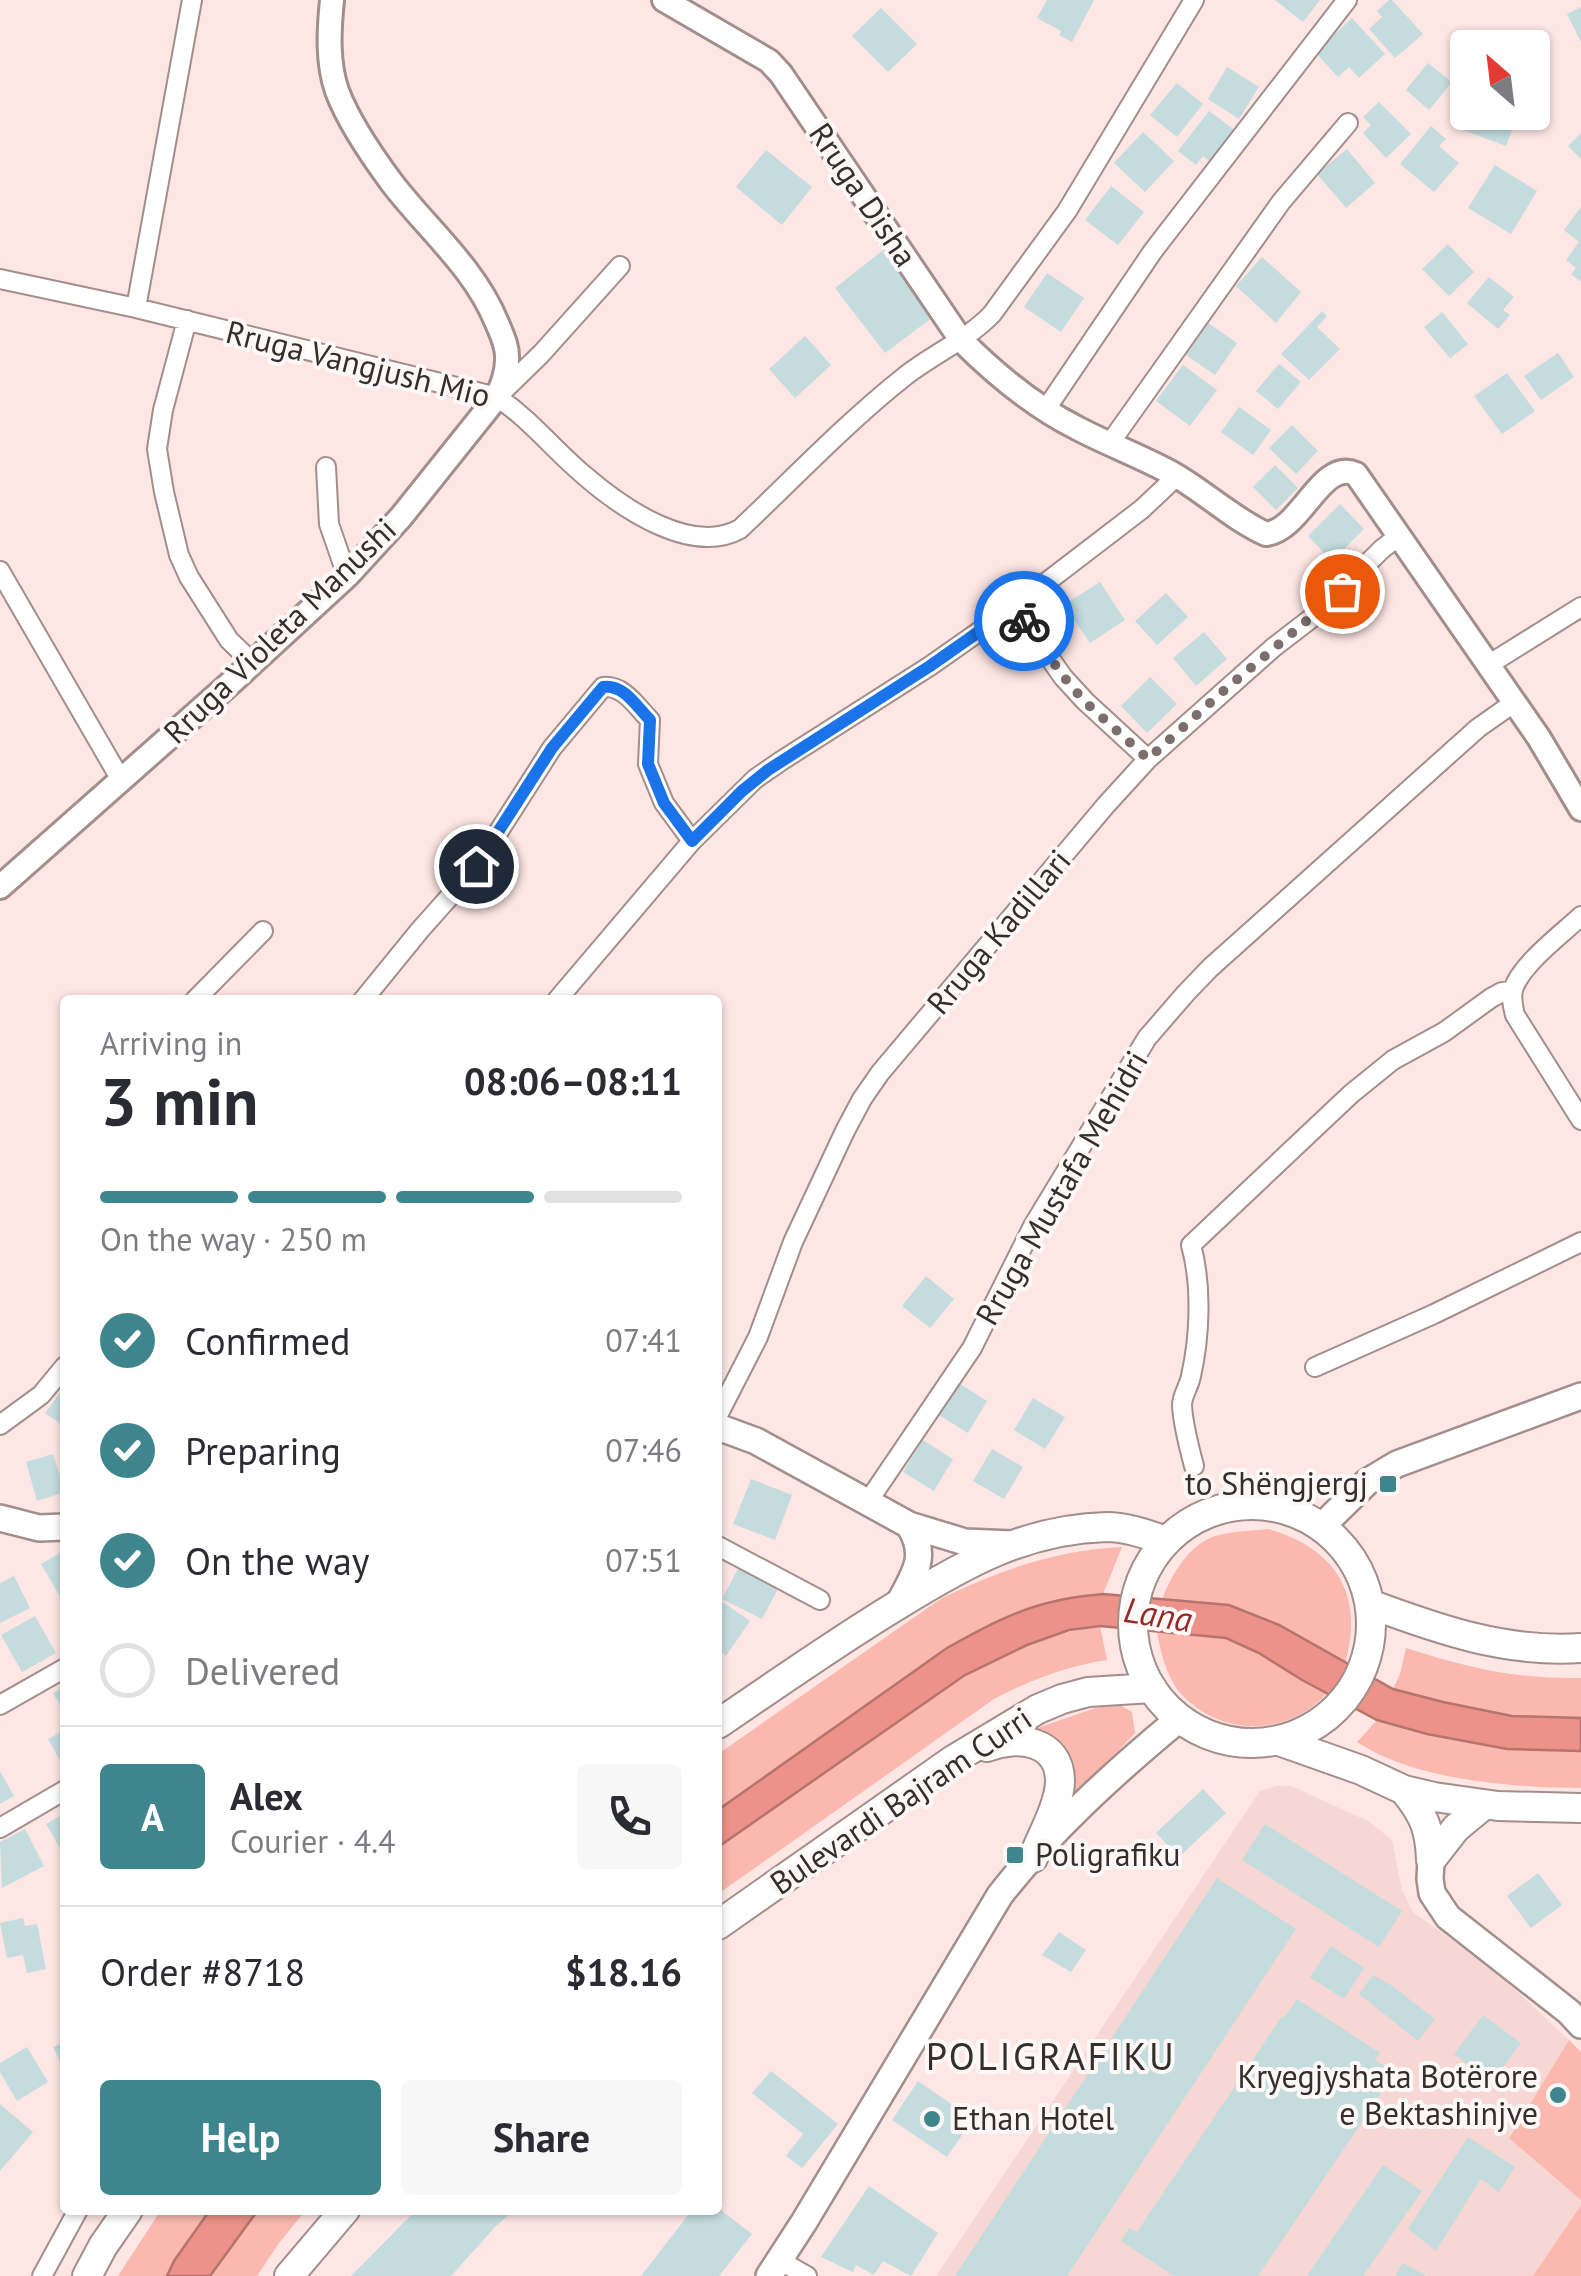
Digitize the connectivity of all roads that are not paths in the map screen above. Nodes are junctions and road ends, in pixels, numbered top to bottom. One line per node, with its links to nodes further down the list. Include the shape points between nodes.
1 (192, 0): 9 (street)
2 (332, 0): 12 (street, via 330,58 337,90 392,184 472,276 492,310 508,359)
3 (664, 0): 11 (street, Rruga Disha, via 782,74)
4 (1194, 0): 11 (street, Rruga Vangjush Mio, via 1067,210 992,314)
5 (1347, 0): 13 (street, via 1153,251)
6 (1348, 123): 14 (street, via 1281,202)
7 (620, 266): 12 (street, Rruga Violeta Manushi)
8 (0, 279): 9 (street, Rruga Vangjush Mio)
9 (136, 308): 10 (street, Rruga Vangjush Mio)
10 (187, 320): 12 (street, Rruga Vangjush Mio); 22 (street, via 162,410 164,492 189,577 229,640)
11 (961, 340): 12 (street, Rruga Vangjush Mio, via 873,403 740,530 714,538 665,527 610,496); 13 (street, Rruga Disha)
12 (498, 396): 19 (street, Rruga Violeta Manushi)
13 (1046, 410): 14 (street, Rruga Disha)
14 (1110, 443): 16 (street, Rruga Disha)
15 (326, 467): 19 (street, via 329,524)
16 (1177, 476): 17 (street, Rruga Disha, via 1272,534 1345,470 1362,480); 21 (street)
17 (1399, 536): 23 (street); 25 (street, Rruga Kadillari)
18 (0, 570): 26 (street)
19 (347, 576): 22 (street, Rruga Violeta Manushi)
20 (1581, 606): 23 (street)
21 (1014, 607): 25 (street, via 1074,689); 28 (street, via 768,770)
22 (253, 663): 26 (street, Rruga Violeta Manushi)
23 (1488, 665): 24 (street)
24 (1515, 702): 27 (street); 45 (street, Rruga Mustafa Mehidri, via 1210,968 1147,1038 1033,1226 972,1348)
25 (1148, 759): 41 (street, Rruga Kadillari, via 862,1099)
26 (121, 780): 29 (street, Rruga Violeta Manushi)
27 (1576, 800)
28 (692, 841): 34 (street, via 664,803 648,764 650,720 620,689 603,687 552,748 476,866); 35 (street)
29 (0, 886)
30 (1581, 916): 32 (street, via 1521,973)
31 (263, 932): 33 (street)
32 (1513, 990): 36 (street, via 1516,1015); 44 (street, via 1392,1060 1191,1245 1197,1328 1191,1380 1181,1400)
33 (199, 995)
34 (367, 995)
35 (561, 995)
36 (1581, 1120)
37 (1581, 1242): 38 (street)
38 (1315, 1367)
39 (60, 1372): 42 (street)
40 (1581, 1396): 48 (main road, via 1397,1464 1367,1482)
41 (722, 1407)
42 (0, 1424)
43 (722, 1428): 45 (main road)
44 (1194, 1466)
45 (867, 1504): 47 (main road)
46 (0, 1518): 49 (main road)
47 (909, 1525): 51 (main road, via 965,1542); 54 (main road, via 920,1545 919,1562)
48 (1322, 1526): 50 (main road, via 1282,1508 1243,1504 1202,1516); 55 (main road, via 1362,1575)
49 (60, 1527)
50 (1167, 1541): 51 (main road, via 1111,1527); 58 (main road, via 1144,1573 1134,1606 1134,1641)
51 (1012, 1544): 54 (main road)
52 (722, 1548): 53 (street)
53 (820, 1600)
54 (898, 1604): 61 (main road)
55 (1370, 1604): 56 (main road, via 1475,1640); 62 (main road, via 1370,1648 1352,1689 1322,1720)
56 (1581, 1648)
57 (60, 1671): 59 (street)
58 (1152, 1688): 60 (main road); 63 (main road, Bulevardi Bajram Curri, via 1062,1699)
59 (0, 1705)
60 (1179, 1719): 62 (main road, via 1217,1738); 69 (main road)
61 (722, 1721)
62 (1279, 1741): 64 (main road)
63 (953, 1760): 69 (main road, via 1014,1740 1048,1752 1060,1783); 71 (main road, Bulevardi Bajram Curri)
64 (1404, 1790): 66 (main road); 70 (main road, via 1427,1824)
65 (60, 1793): 68 (street)
66 (1484, 1805): 67 (main road); 70 (main road)
67 (1581, 1808)
68 (0, 1828)
69 (1032, 1858): 76 (main road, via 989,1913)
70 (1431, 1860): 72 (main road, via 1432,1893 1448,1917)
71 (722, 1922)
72 (1581, 2025)
73 (75, 2215): 77 (street)
74 (125, 2215): 78 (main road)
75 (342, 2215): 79 (main road)
76 (774, 2268): 80 (street)
77 (42, 2276)
78 (87, 2276)
79 (289, 2276)
80 (807, 2276)

